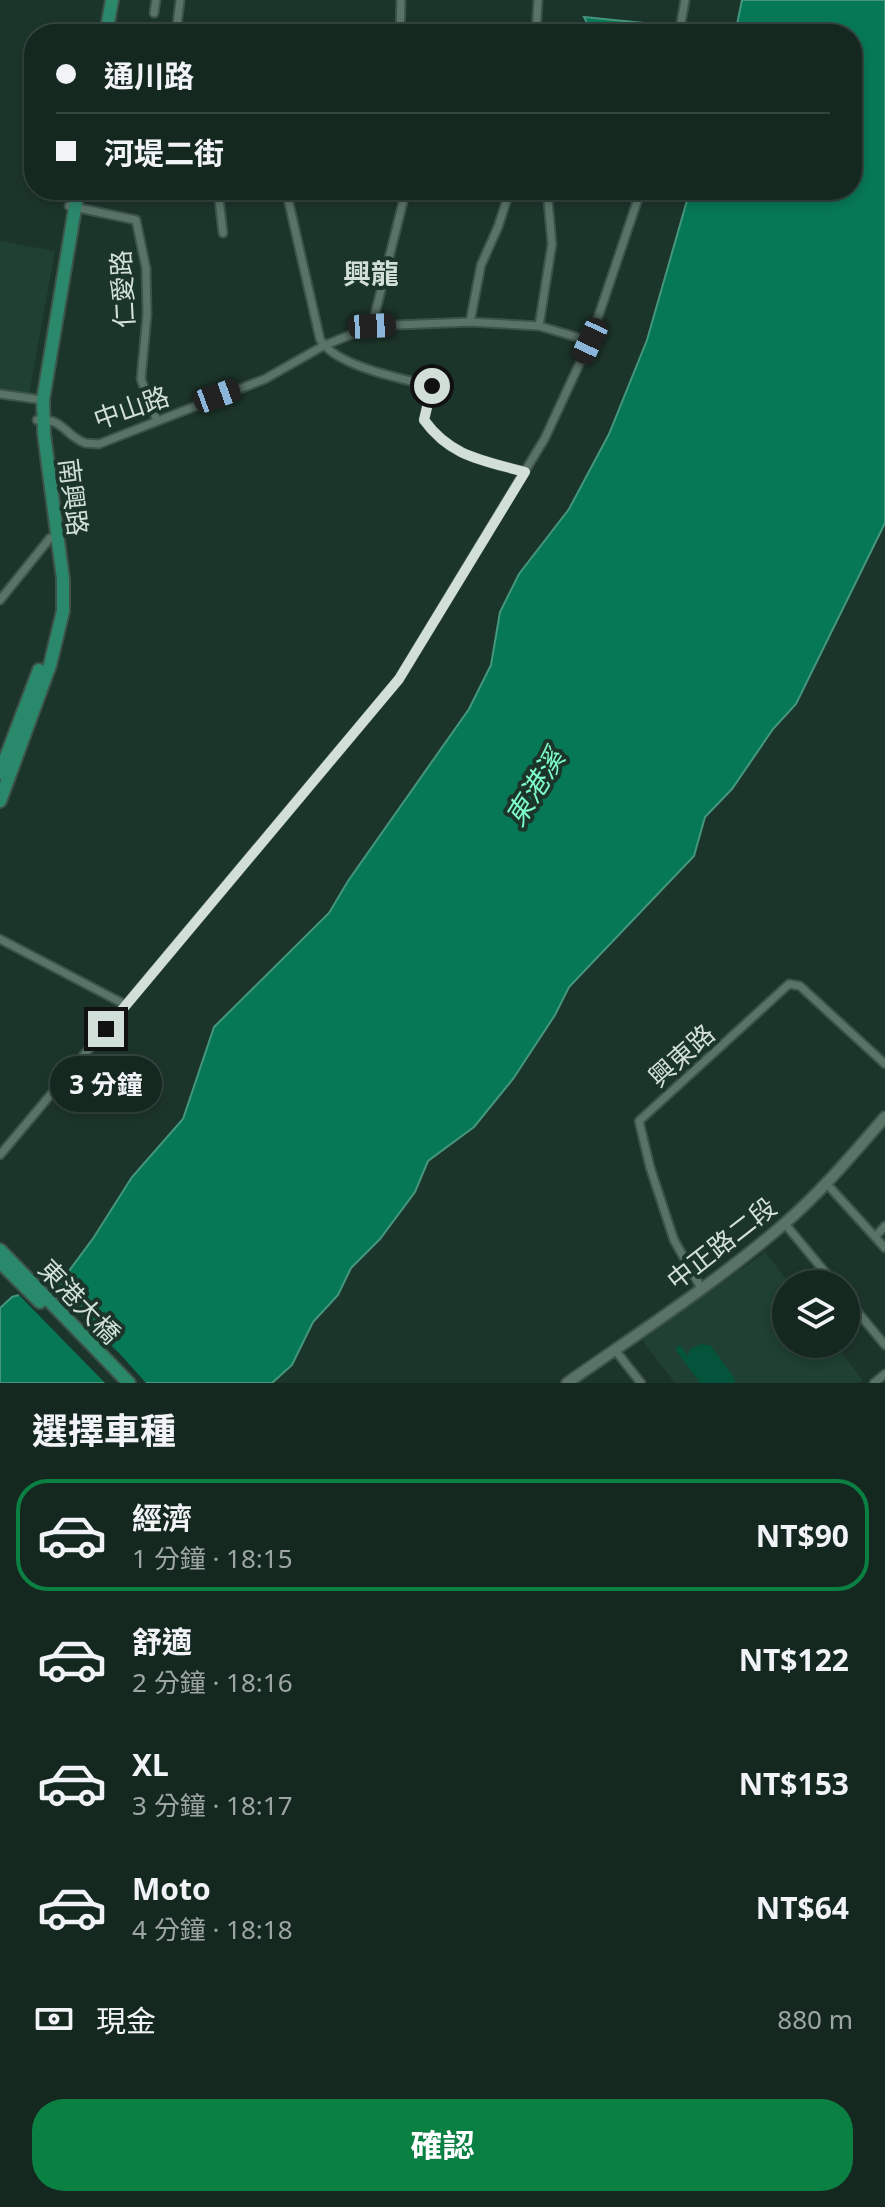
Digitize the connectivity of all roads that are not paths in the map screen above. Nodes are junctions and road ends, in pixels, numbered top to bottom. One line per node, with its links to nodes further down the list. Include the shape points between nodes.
1 (105, 0): 9 (main road)
2 (112, 0): 10 (main road)
3 (156, 0): 8 (street)
4 (180, 0): 11 (street)
5 (401, 0): 12 (street)
6 (538, 0): 13 (street)
7 (685, 0): 14 (street)
8 (154, 13)
9 (101, 24)
10 (108, 24)
11 (177, 24)
12 (400, 24)
13 (537, 24)
14 (681, 24)
15 (73, 200): 22 (main road, 南興路)
16 (219, 200): 23 (street)
17 (288, 200): 28 (street)
18 (404, 200): 25 (street)
19 (507, 200): 24 (street, via 481,265)
20 (548, 200): 26 (street, via 552,244)
21 (638, 200): 27 (street)
22 (72, 206): 30 (main road, 南興路); 32 (street, 仁愛路, via 136,220 146,268 141,379)
23 (223, 233)
24 (470, 322): 25 (street, 中山路); 26 (street, 中山路)
25 (372, 326): 28 (street, 中山路)
26 (539, 326): 27 (street, 中山路)
27 (590, 341): 33 (street)
28 (323, 346): 32 (street, 中山路, via 265,379); 33 (street, via 388,376 432,386 424,420 442,441 454,451)
29 (0, 394): 30 (street)
30 (39, 400): 31 (main road, 南興路)
31 (40, 420): 32 (street, 中山路, via 60,423 85,443 99,444); 34 (main road, 南興路)
32 (157, 421)
33 (525, 472): 39 (street, via 399,679)
34 (54, 538): 35 (street); 36 (main road, 南興路, via 63,579 59,635)
35 (0, 600)
36 (3, 770): 37 (main road, 南興路)
37 (0, 801)
38 (0, 939): 39 (street)
39 (126, 1005): 42 (street)
40 (885, 1064): 51 (street, 興東路, via 800,986 789,984 639,1121 674,1240)
41 (885, 1117): 43 (main road, 中正路二段)
42 (0, 1155)
43 (826, 1183): 44 (main road, 中正路二段); 46 (street)
44 (785, 1224): 50 (street); 51 (main road, 中正路二段)
45 (885, 1226): 46 (street)
46 (875, 1237): 47 (street)
47 (885, 1248)
48 (0, 1250): 57 (main road, 東港大橋)
49 (0, 1262): 56 (main road, 東港大橋)
50 (823, 1270)
51 (701, 1288): 54 (main road, 中正路二段)
52 (860, 1315): 53 (street)
53 (885, 1345)
54 (615, 1350): 58 (main road, 中正路二段); 59 (street)
55 (885, 1374): 60 (street)
56 (118, 1383)
57 (129, 1383)
58 (567, 1383)
59 (641, 1383)
60 (874, 1383)

